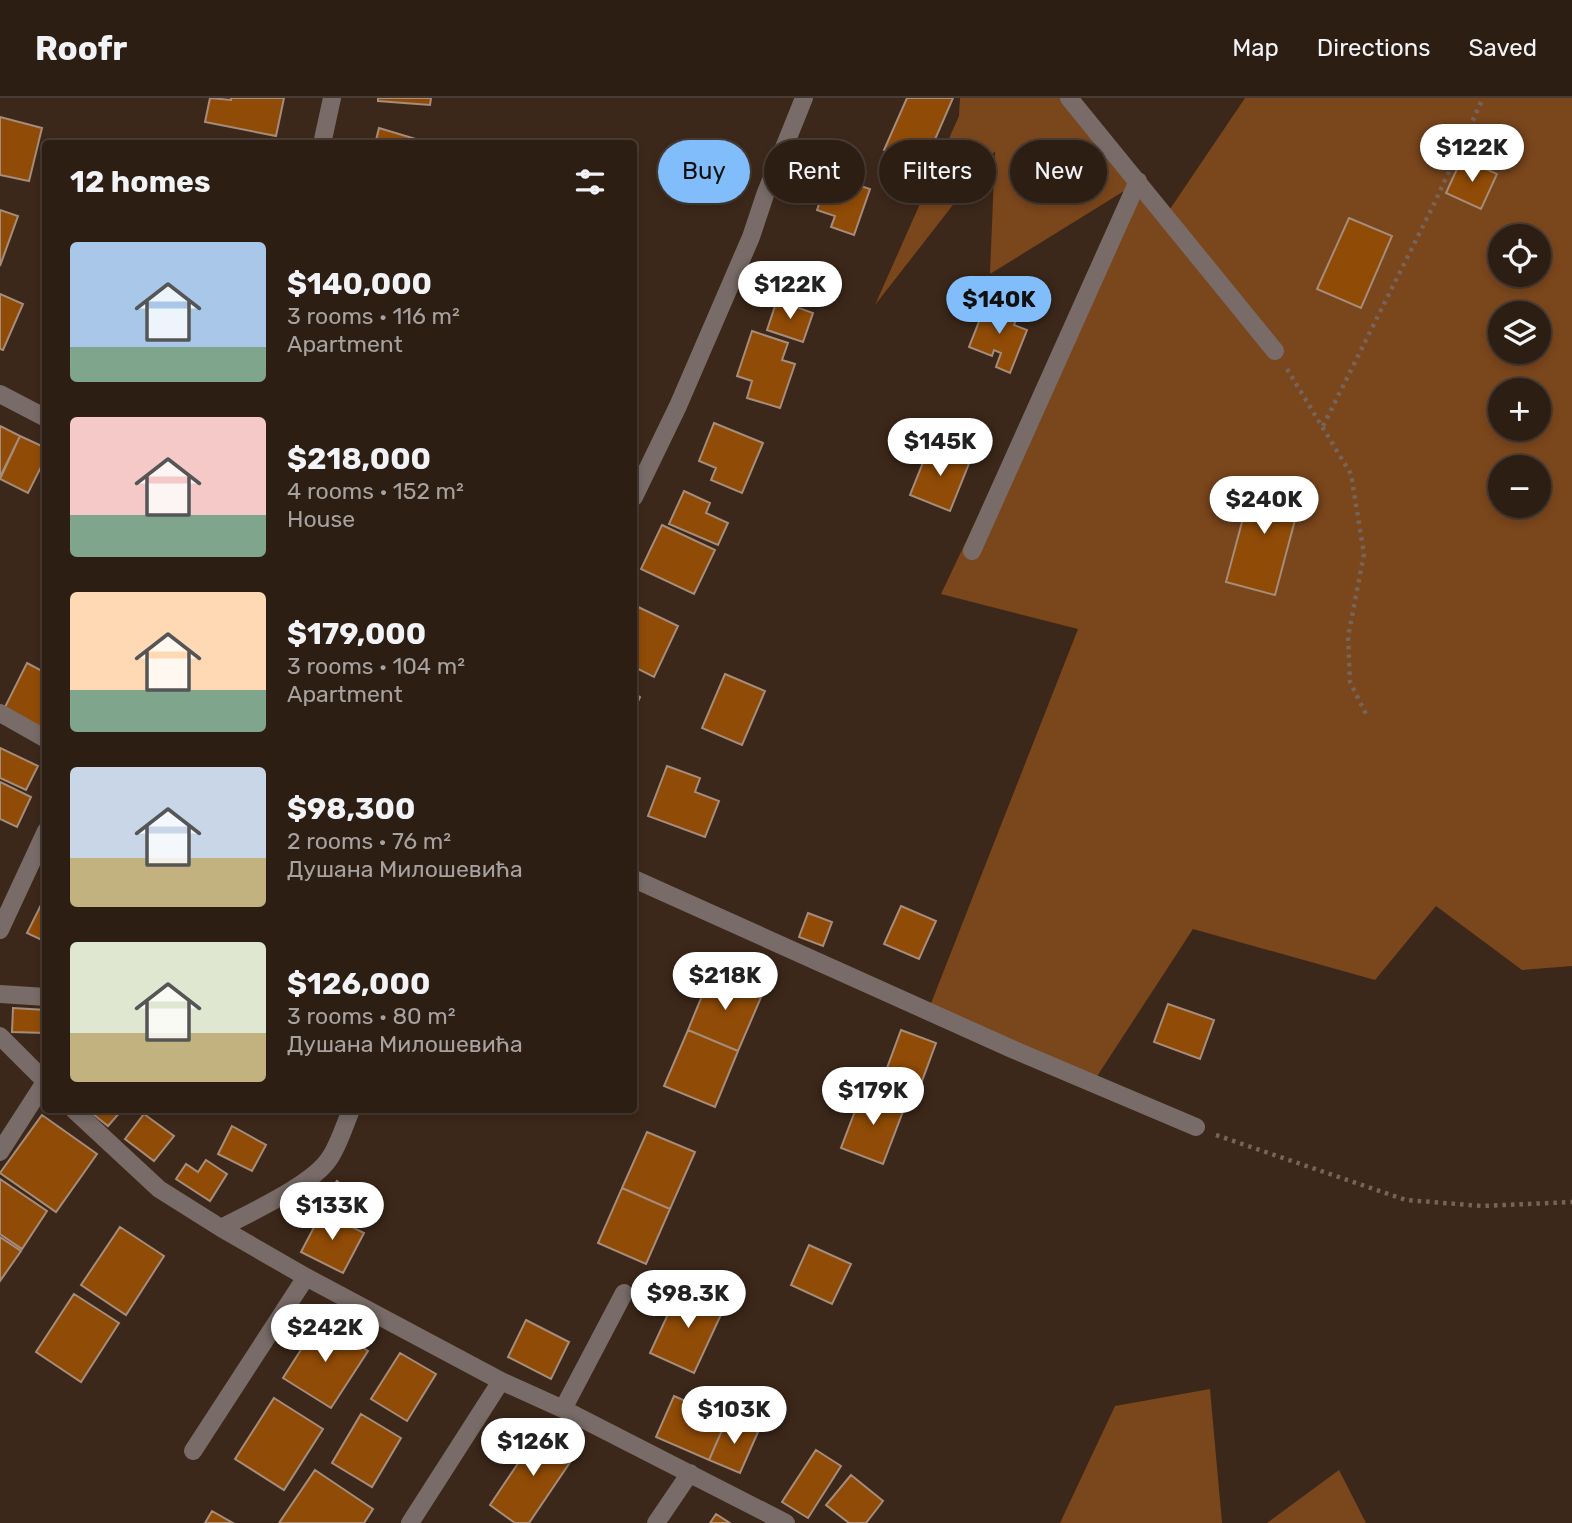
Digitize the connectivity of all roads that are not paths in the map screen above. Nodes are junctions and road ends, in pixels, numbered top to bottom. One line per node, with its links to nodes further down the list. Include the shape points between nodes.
1 (332, 98): 4 (street)
2 (804, 98): 9 (street, via 741,261)
3 (1069, 98): 5 (street)
4 (324, 140)
5 (1138, 181): 6 (street); 10 (street)
6 (1275, 351)
7 (0, 394): 8 (street)
8 (42, 416)
9 (637, 491)
10 (972, 551)
11 (0, 713): 12 (street)
12 (42, 737)
13 (42, 840): 15 (street)
14 (637, 880): 23 (street)
15 (0, 930)
16 (0, 994): 17 (street)
17 (42, 997)
18 (0, 1036): 19 (street)
19 (42, 1079)
20 (42, 1087): 24 (street)
21 (77, 1113): 25 (street, via 159,1189)
22 (350, 1113): 25 (street, via 330,1159 319,1170)
23 (1196, 1127)
24 (0, 1152)
25 (220, 1228): 26 (street)
26 (306, 1277): 28 (street); 30 (street)
27 (624, 1293): 29 (street)
28 (501, 1381): 29 (street); 32 (street)
29 (563, 1409): 31 (street)
30 (193, 1451)
31 (690, 1473): 33 (street); 34 (street)
32 (410, 1523)
33 (656, 1523)
34 (786, 1523)

